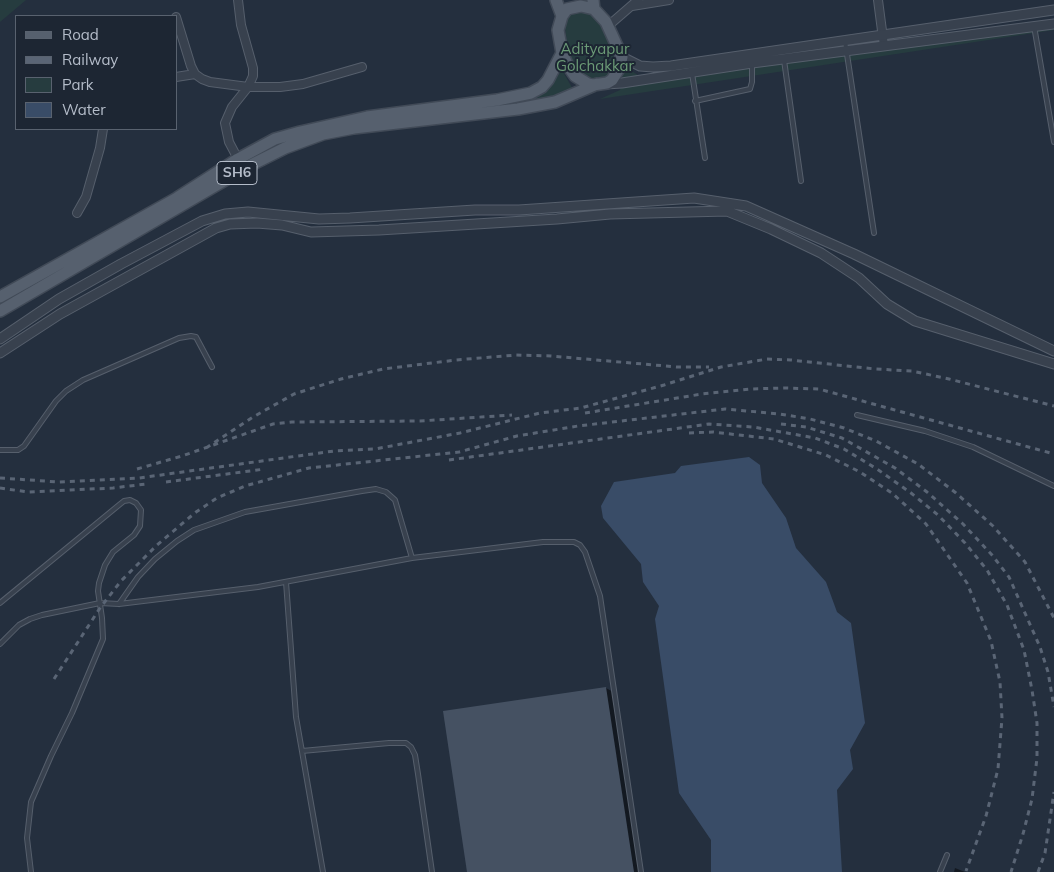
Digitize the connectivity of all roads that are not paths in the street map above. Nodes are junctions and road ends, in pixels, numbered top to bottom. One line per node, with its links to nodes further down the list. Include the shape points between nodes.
1 (238, 0): 27 (street, via 241,25 254,68)
2 (556, 0): 9 (main road)
3 (638, 0): 7 (street)
4 (669, 0): 7 (street)
5 (878, 0): 14 (street)
6 (593, 4): 9 (main road, via 567,9); 12 (main road)
7 (630, 6): 12 (street)
8 (1054, 10): 14 (street)
9 (562, 16): 18 (main road, via 558,30)
10 (178, 24): 24 (street)
11 (1054, 24): 13 (street)
12 (608, 26): 20 (main road)
13 (1034, 26): 16 (street); 30 (lane)
14 (882, 35): 15 (street); 16 (street)
15 (845, 41): 17 (lane); 19 (street)
16 (884, 46): 17 (street)
17 (846, 51): 19 (street); 39 (lane)
18 (562, 53): 26 (main road, via 575,76 588,84); 32 (main road, SH6, via 548,80 531,92 326,125 276,140)
19 (783, 55): 21 (street); 23 (street); 33 (lane)
20 (622, 57): 23 (street, via 640,66); 26 (main road, SH6, via 617,75 607,83)
21 (752, 63): 23 (street); 28 (lane, via 750,89)
22 (362, 67): 27 (street, via 303,84)
23 (691, 68): 26 (street, via 622,83); 28 (lane)
24 (195, 74): 25 (street); 27 (street, via 210,82)
25 (178, 77)
26 (599, 84): 41 (main road, SH6, via 554,102 354,128 323,134 285,148)
27 (248, 87): 32 (street, via 232,106 224,123)
28 (695, 101): 31 (lane)
29 (104, 130): 37 (street, via 86,197)
30 (1054, 142)
31 (705, 158)
32 (238, 159): 40 (main road, SH6, via 177,198)
33 (801, 181)
34 (694, 198): 35 (street); 36 (street, via 319,219); 43 (street, via 746,206 854,254)
35 (696, 211): 38 (street, via 311,232); 45 (street, via 727,211 821,253 859,278 887,304 915,321)
36 (248, 212): 38 (street); 42 (street, via 225,214 178,233 60,299)
37 (77, 214)
38 (251, 222): 44 (street, via 216,228 60,314)
39 (874, 233)
40 (0, 297)
41 (0, 311)
42 (0, 339)
43 (1054, 351)
44 (0, 353)
45 (1054, 364)
46 (212, 367): 48 (lane, via 196,337 179,338 83,380 56,401 24,446 18,450)
47 (856, 415): 49 (lane, via 925,431 973,447)
48 (0, 450)
49 (1054, 486)
50 (412, 558): 51 (lane); 54 (lane, via 394,500 386,492 362,490 246,512 194,530 138,576); 61 (lane, via 543,542 566,541 580,545 600,596)
51 (286, 582): 54 (lane); 56 (lane, via 296,717)
52 (0, 603): 53 (lane, via 124,501 130,500 141,510 140,526 113,552 105,565 98,591)
53 (100, 603): 54 (lane); 55 (lane, via 30,619); 58 (lane, via 103,639 32,802 27,838)
54 (120, 604)
55 (0, 644)
56 (302, 751): 59 (lane); 60 (lane, via 398,742 411,747)
57 (947, 855): 62 (lane)
58 (31, 872)
59 (324, 872)
60 (432, 872)
61 (641, 872)
62 (940, 872)

